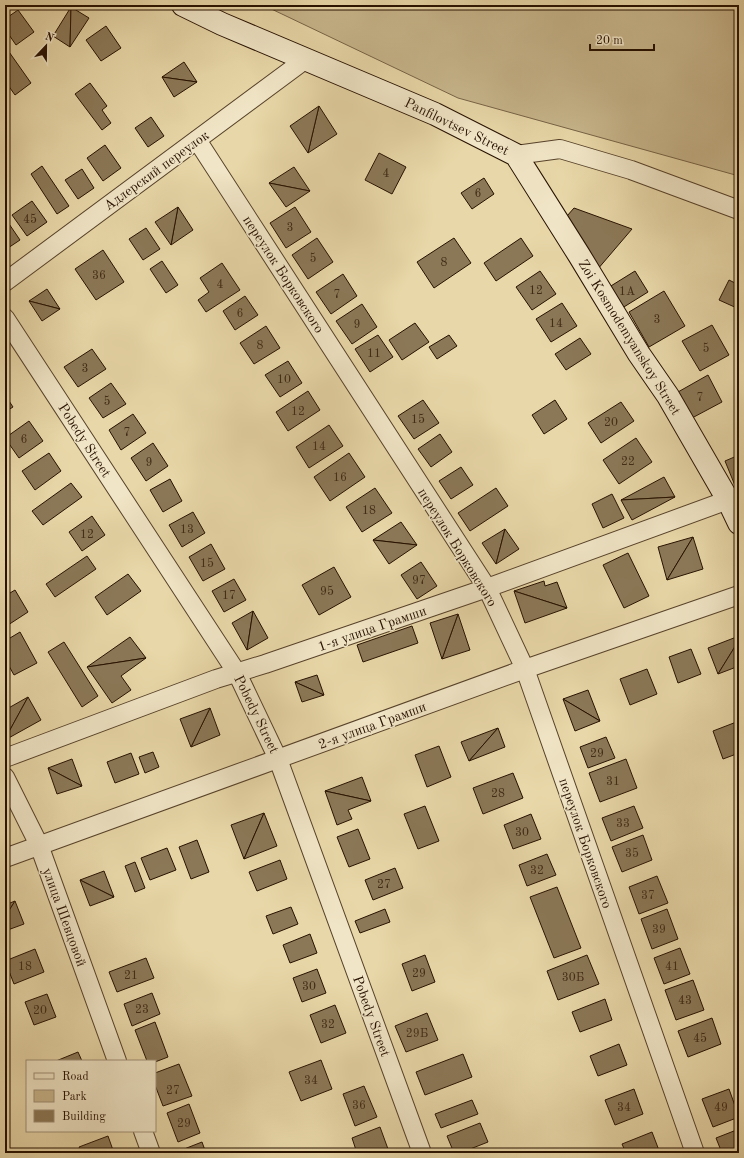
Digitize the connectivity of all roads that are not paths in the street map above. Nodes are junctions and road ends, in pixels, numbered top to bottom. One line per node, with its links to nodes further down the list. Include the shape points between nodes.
1 (183, 5): 2 (street, Panfilovtsev Street)
2 (306, 59): 3 (street, Адлерский переулок); 4 (street, Panfilovtsev Street, via 435,114)
3 (197, 140): 6 (street, Адлерский переулок); 10 (street, переулок Борковского)
4 (516, 155): 5 (street, Panfilovtsev Street, via 560,150 631,170); 8 (street, Zoi Kosmodemyanskoy Street, via 639,354)
5 (739, 210)
6 (5, 282)
7 (5, 318): 13 (street, Pobedy Street)
8 (734, 498): 9 (street, Zoi Kosmodemyanskoy Street); 10 (street, 1-я улица Грамши)
9 (739, 523)
10 (487, 588): 12 (street, переулок Борковского); 13 (street, 1-я улица Грамши)
11 (739, 594): 12 (street, 2-я улица Грамши)
12 (525, 669): 15 (street, 2-я улица Грамши); 23 (street, переулок Борковского)
13 (237, 673): 14 (street, 1-я улица Грамши); 15 (street, Pobedy Street)
14 (5, 758)
15 (278, 759): 17 (street, 2-я улица Грамши); 22 (street, Pobedy Street)
16 (5, 777): 17 (street, улица Шевцовой)
17 (39, 845): 18 (street, 2-я улица Грамши); 19 (street, улица Шевцовой)
18 (5, 858)
19 (118, 1060)
20 (143, 1132): 21 (street)
21 (151, 1153)
22 (422, 1153)
23 (695, 1153)

